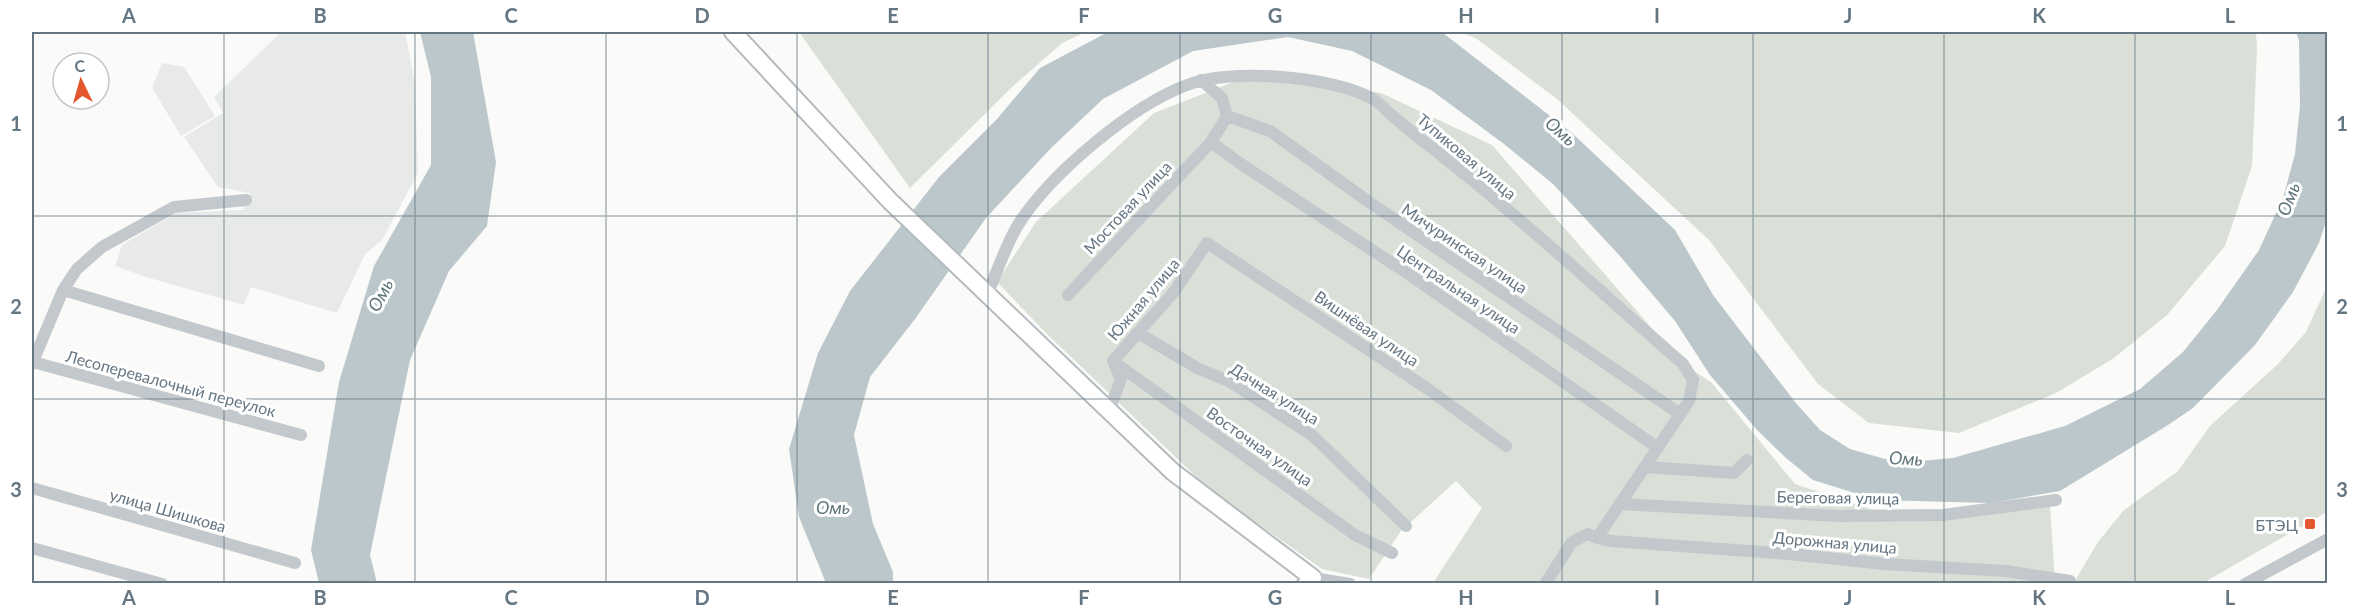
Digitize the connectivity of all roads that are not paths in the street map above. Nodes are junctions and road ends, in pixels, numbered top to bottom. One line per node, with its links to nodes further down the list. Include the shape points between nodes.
1 (733, 32): 8 (main road, via 890,201)
2 (1201, 80): 3 (street, via 1222,98); 8 (street, Тупиковая улица, via 1140,108 1048,186 1018,226); 15 (street, Тупиковая улица, via 1284,76 1370,97 1470,178 1683,364 1693,380 1689,401)
3 (1227, 116): 4 (street, Мостовая улица); 15 (street, Мичуринская улица, via 1270,131)
4 (1211, 142): 9 (street, Мостовая улица); 18 (street, Центральная улица)
5 (246, 200): 7 (street, via 174,207 102,247 77,269)
6 (1208, 243): 10 (street, Южная улица, via 1174,292); 17 (street, Вишнёвая улица, via 1428,389)
7 (63, 290): 12 (street); 13 (street)
8 (985, 293): 14 (main road)
9 (1068, 295)
10 (1138, 333): 11 (street, Южная улица); 24 (street, Дачная улица, via 1199,369 1229,381 1313,436)
11 (1113, 361): 14 (street, Южная улица, via 1121,379); 28 (street, Восточная улица, via 1355,535)
12 (32, 363): 16 (street, Лесоперевалочный переулок)
13 (319, 366)
14 (1109, 411): 30 (main road, via 1173,472)
15 (1680, 414): 18 (street)
16 (301, 435)
17 (1506, 446)
18 (1658, 448): 20 (street)
19 (1747, 460): 20 (street, via 1734,472)
20 (1645, 467): 23 (street)
21 (32, 488): 29 (street, улица Шишкова)
22 (2056, 500): 23 (street, Береговая улица, via 1943,515 1839,516)
23 (1620, 504): 25 (street)
24 (1406, 526)
25 (1597, 538): 31 (street, Дорожная улица, via 2006,571); 34 (street, via 1588,534 1572,542)
26 (2328, 539): 35 (street)
27 (32, 548): 32 (street)
28 (1392, 553)
29 (295, 563)
30 (1310, 580): 33 (street)
31 (2070, 581)
32 (162, 584)
33 (1350, 584)
34 (1545, 584)
35 (2245, 584)

